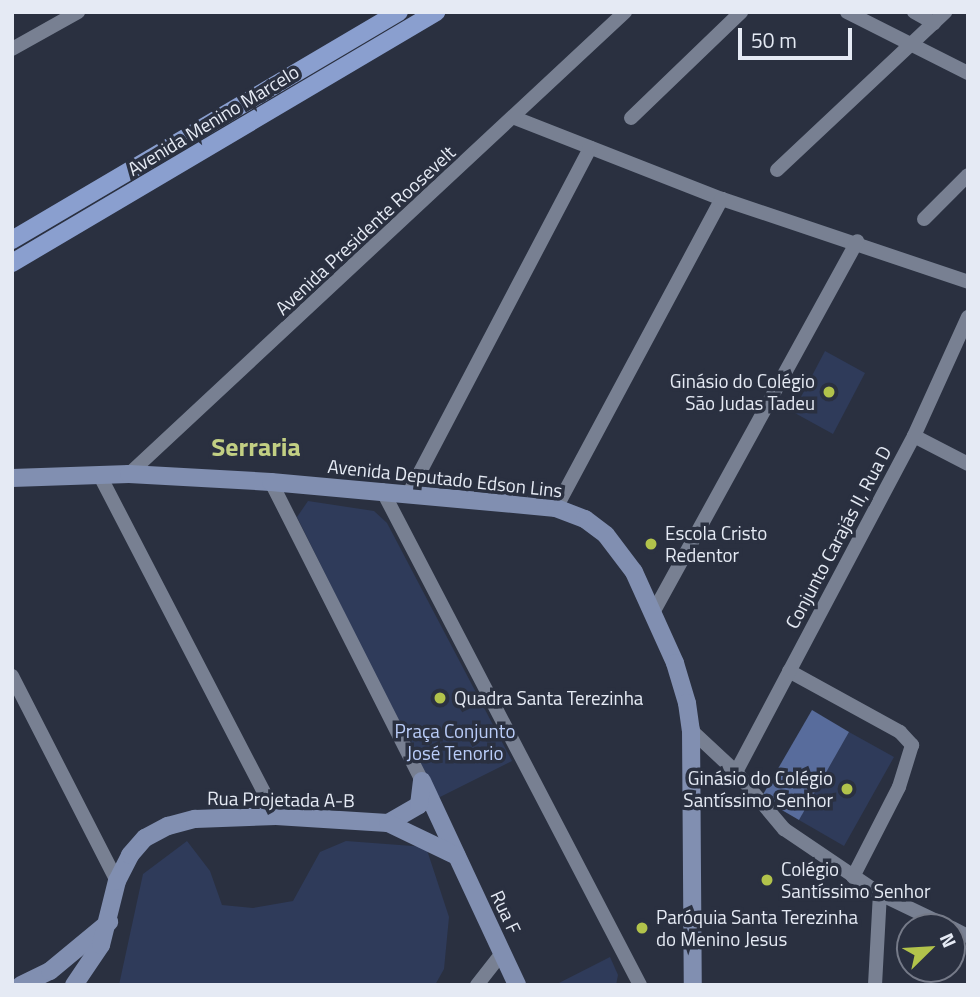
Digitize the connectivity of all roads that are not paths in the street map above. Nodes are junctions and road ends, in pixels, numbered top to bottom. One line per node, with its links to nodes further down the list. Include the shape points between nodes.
1 (400, 12): 19 (main road, Avenida Menino Marcelo)
2 (436, 12): 21 (main road, Avenida Menino Marcelo)
3 (625, 12): 12 (street, Avenida Presidente Roosevelt)
4 (741, 12): 13 (street)
5 (848, 12): 9 (street)
6 (914, 12): 8 (street)
7 (74, 14): 10 (street)
8 (940, 18): 9 (street)
9 (913, 44): 11 (street); 15 (street)
10 (12, 49)
11 (968, 73)
12 (515, 118): 14 (street); 27 (street, Avenida Presidente Roosevelt)
13 (631, 118)
14 (590, 148): 17 (street); 31 (street)
15 (777, 170)
16 (968, 176): 18 (street)
17 (722, 199): 20 (street); 32 (street)
18 (924, 219)
19 (12, 240)
20 (857, 241): 22 (street); 33 (street)
21 (12, 264)
22 (966, 280)
23 (968, 317): 24 (street, Conjunto Carajás II, Rua D)
24 (914, 436): 25 (street); 34 (street, Conjunto Carajás II, Rua D)
25 (968, 464)
26 (99, 474): 27 (street, Avenida Deputado Edson Lins); 28 (street, Avenida Deputado Edson Lins); 39 (street)
27 (129, 474): 29 (street, Avenida Deputado Edson Lins)
28 (12, 478)
29 (271, 482): 30 (street, Avenida Deputado Edson Lins); 38 (street)
30 (382, 490): 31 (street, Avenida Deputado Edson Lins); 53 (street)
31 (409, 493): 32 (street, Avenida Deputado Edson Lins)
32 (556, 508): 33 (street, Avenida Deputado Edson Lins, via 585,519 606,535 634,572)
33 (654, 611): 36 (street, Avenida Deputado Edson Lins, via 675,663)
34 (789, 671): 37 (street, Conjunto Carajás II, Rua D); 42 (street, via 900,732 912,745 899,787)
35 (12, 676): 43 (street)
36 (691, 730): 37 (street); 54 (street, Avenida Deputado Edson Lins)
37 (736, 772): 42 (street, via 784,830)
38 (422, 781): 40 (street, via 419,805); 41 (street, Rua F)
39 (276, 816): 40 (street, Rua Projetada A-B); 43 (street, Rua Projetada A-B, via 195,818 168,826 145,838)
40 (388, 823): 41 (street, Rua Projetada A-B)
41 (457, 856): 47 (street, Rua F)
42 (853, 877): 44 (street)
43 (117, 881): 46 (street, Rua Projetada A-B)
44 (880, 894): 45 (street); 55 (street)
45 (920, 913)
46 (109, 922): 49 (street, via 50,971); 50 (street, Rua Projetada A-B, via 101,945)
47 (502, 953): 51 (street); 52 (street, Rua F)
48 (12, 984): 49 (street)
49 (19, 985)
50 (74, 985)
51 (477, 985)
52 (517, 985)
53 (640, 985)
54 (693, 985)
55 (875, 985)

